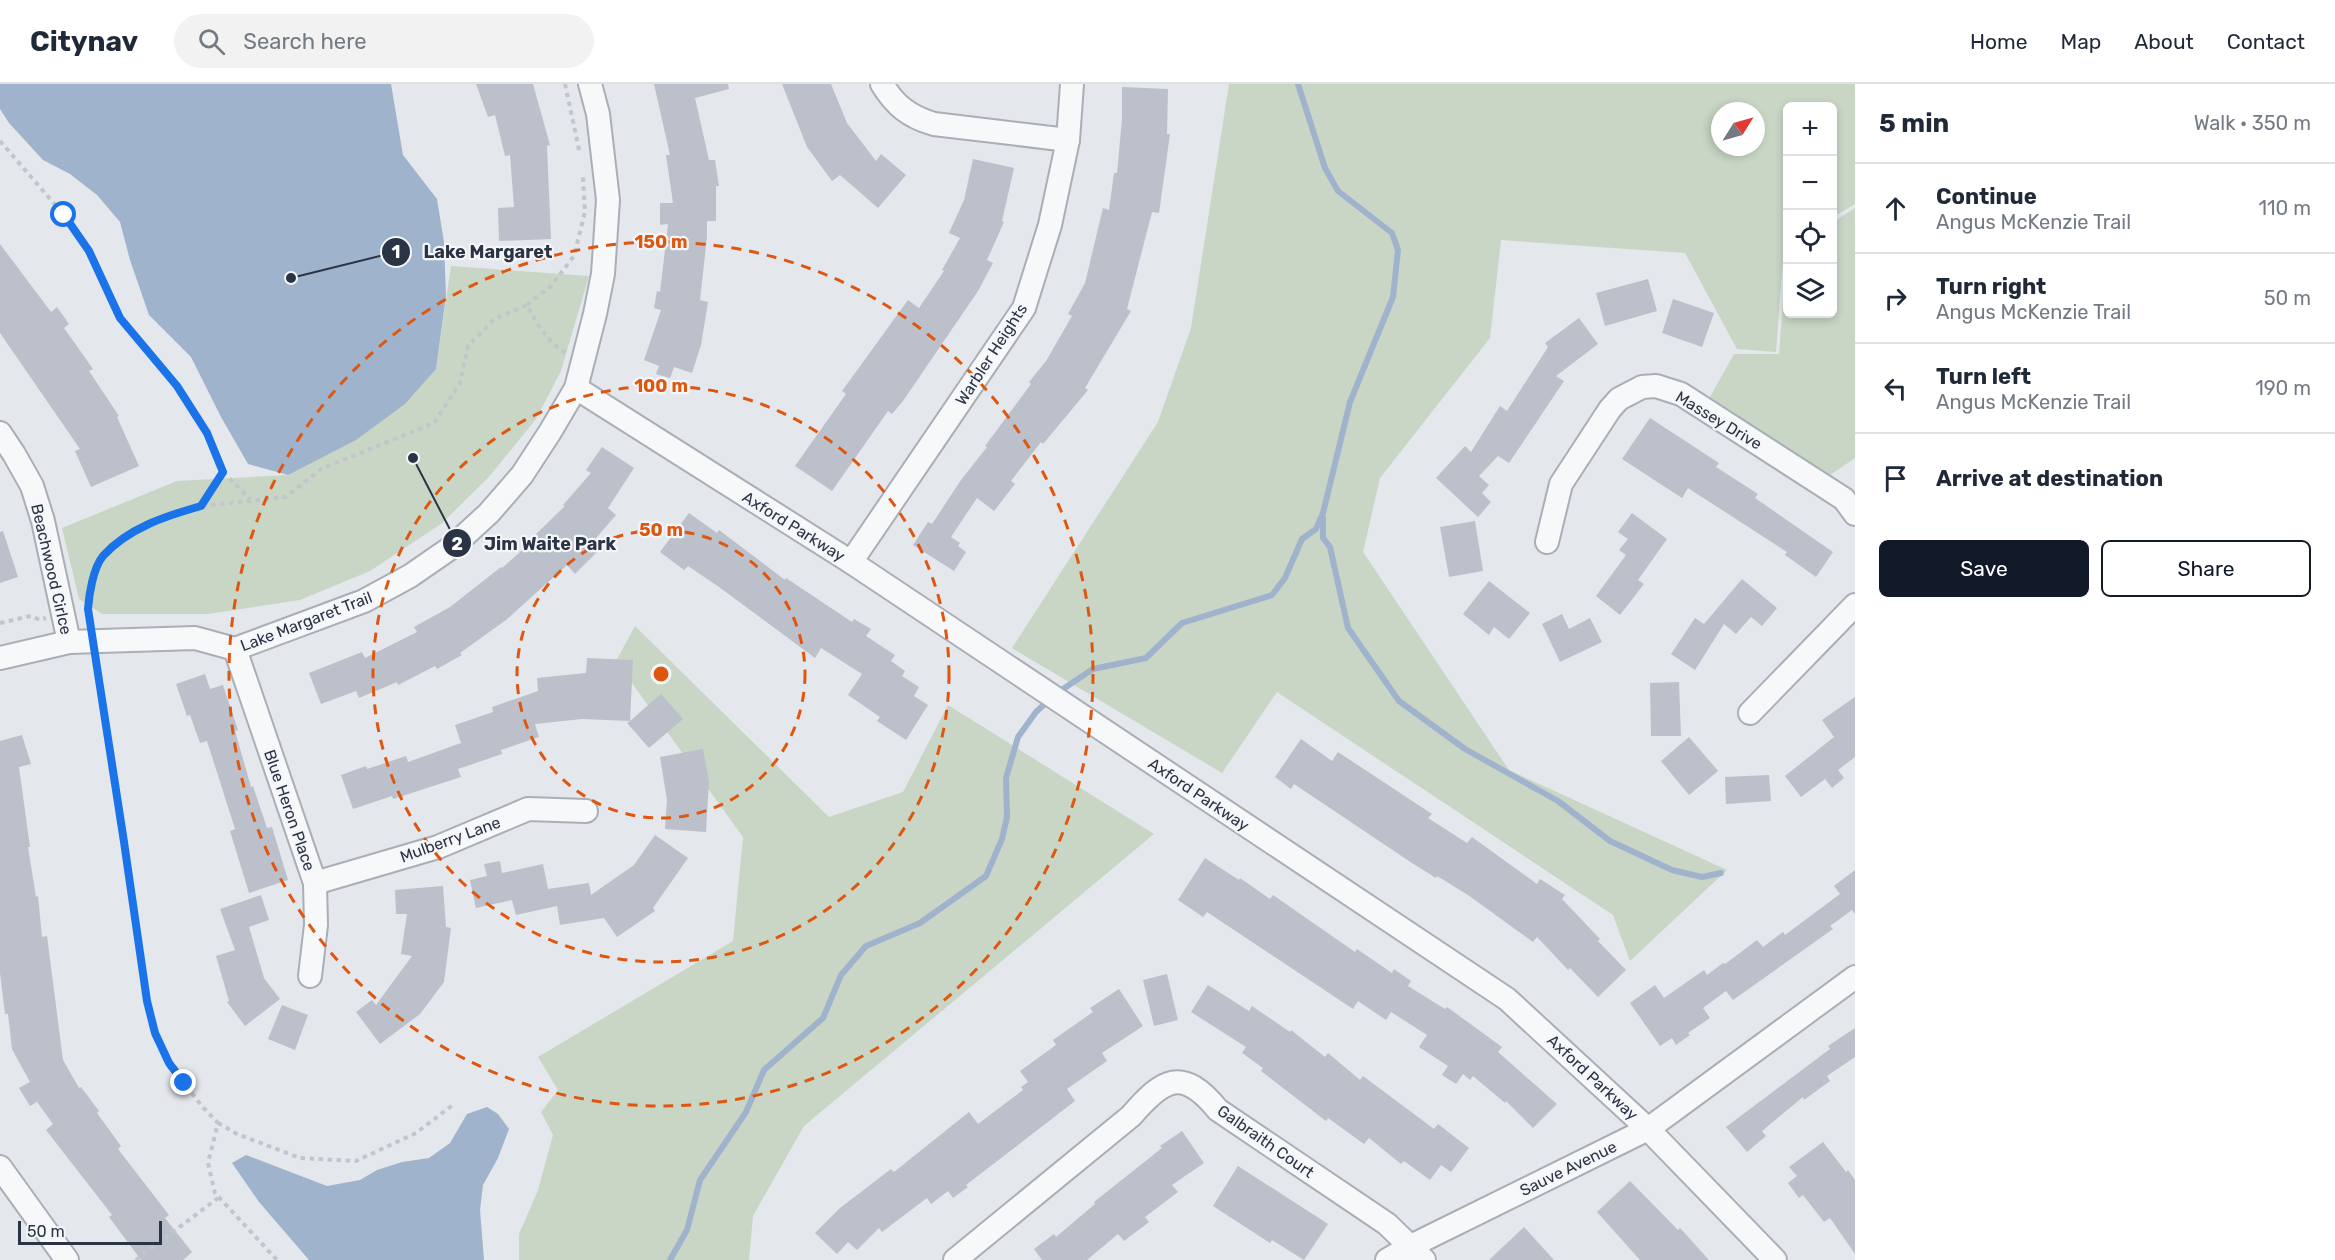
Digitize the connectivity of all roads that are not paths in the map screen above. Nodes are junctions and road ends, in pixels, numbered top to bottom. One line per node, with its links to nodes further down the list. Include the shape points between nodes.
1 (590, 84): 5 (street, Lake Margaret Trail, via 604,157 607,219 603,274)
2 (882, 84): 4 (street, via 901,109 916,119)
3 (1072, 84): 4 (street, Warbler Heights)
4 (1068, 140): 9 (street, Warbler Heights, via 1050,225 1024,308)
5 (576, 387): 9 (street, Axford Parkway); 12 (street, Lake Margaret Trail, via 522,475 452,547 364,601)
6 (0, 433): 11 (street, Beachwood Cirlce, via 32,486)
7 (1855, 514): 8 (street, Massey Drive, via 1844,499 1681,394 1656,386 1642,387 1610,409 1561,484)
8 (1547, 542)
9 (851, 562): 19 (street, Axford Parkway, via 1507,999)
10 (1855, 605): 14 (street)
11 (69, 642): 12 (street, Lake Margaret Trail, via 195,638); 13 (street, Lake Margaret Trail)
12 (235, 649): 16 (street, Blue Heron Place)
13 (0, 658)
14 (1750, 713)
15 (586, 811): 16 (street, Mulberry Lane, via 528,809 438,847)
16 (315, 883): 17 (street, Blue Heron Place, via 316,925)
17 (310, 976)
18 (1855, 977): 19 (street, Sauve Avenue)
19 (1648, 1129): 21 (street, Sauve Avenue); 25 (street, Axford Parkway)
20 (0, 1167): 22 (street)
21 (1417, 1253): 23 (street, Galbraith Court, via 1387,1224 1218,1110 1201,1091 1179,1083 1164,1084 1151,1093 1131,1116); 24 (street, Sauve Avenue)
22 (67, 1260)
23 (955, 1260)
24 (1388, 1260)
25 (1774, 1260)

